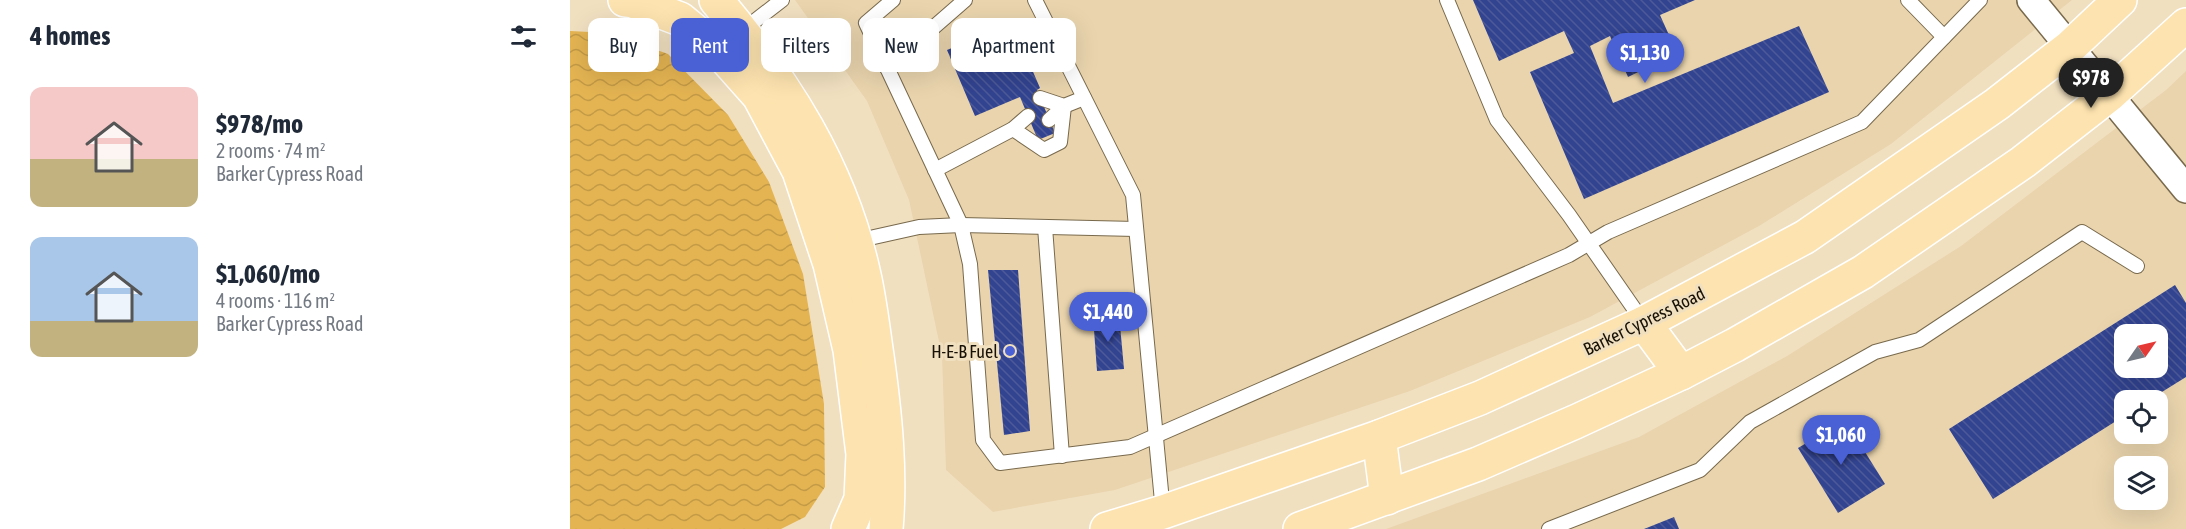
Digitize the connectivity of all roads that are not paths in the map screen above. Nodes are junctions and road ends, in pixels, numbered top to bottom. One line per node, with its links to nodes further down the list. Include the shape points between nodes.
1 (625, 0): 40 (main road, via 680,19 719,51 759,96 799,171 830,264 850,350 863,454 861,499)
2 (717, 0): 12 (main road)
3 (782, 0): 16 (lane)
4 (893, 0): 13 (lane)
5 (965, 0): 14 (lane)
6 (1035, 0): 22 (lane)
7 (1447, 0): 31 (lane, via 1497,120)
8 (1908, 0): 17 (lane)
9 (1980, 0): 17 (lane)
10 (2031, 0): 19 (street)
11 (2120, 0): 19 (main road, Barker Cypress Road)
12 (732, 18)
13 (872, 18)
14 (939, 23)
15 (2186, 25): 21 (main road)
16 (749, 26)
17 (1944, 37): 31 (lane, via 1862,122)
18 (749, 40): 30 (main road, via 799,113 832,175)
19 (2070, 47): 21 (street); 33 (main road, Barker Cypress Road, via 1996,104 1804,237)
20 (889, 72): 25 (lane)
21 (2109, 95): 26 (street); 34 (main road, via 2023,162 1863,272)
22 (1084, 98): 23 (lane); 29 (lane, via 1133,195)
23 (1064, 106): 23 (lane, via 1047,114); 24 (lane, via 1060,141 1044,150)
24 (1013, 129): 24 (lane, via 1030,121); 25 (lane)
25 (935, 170): 27 (lane)
26 (2186, 189)
27 (961, 225): 28 (lane); 30 (lane, via 919,227); 37 (lane, via 970,264 983,440 1000,464)
28 (1045, 227): 29 (lane); 37 (lane)
29 (1136, 229): 35 (lane)
30 (856, 241): 41 (main road, via 883,394 888,455)
31 (1588, 243): 33 (lane); 35 (lane, via 1569,255)
32 (2137, 266): 44 (lane, via 2082,232 1919,340 1875,352 1750,422 1700,470)
33 (1644, 323): 34 (main road); 36 (main road, Barker Cypress Road, via 1480,398)
34 (1681, 373): 38 (main road, via 1478,464)
35 (1156, 435): 37 (lane, via 1130,447); 39 (lane)
36 (1379, 436): 38 (main road); 39 (main road, Barker Cypress Road)
37 (1062, 456)
38 (1387, 498): 43 (main road)
39 (1163, 512): 42 (main road, Barker Cypress Road)
40 (849, 529)
41 (886, 529)
42 (1107, 529)
43 (1300, 529)
44 (1550, 529)

